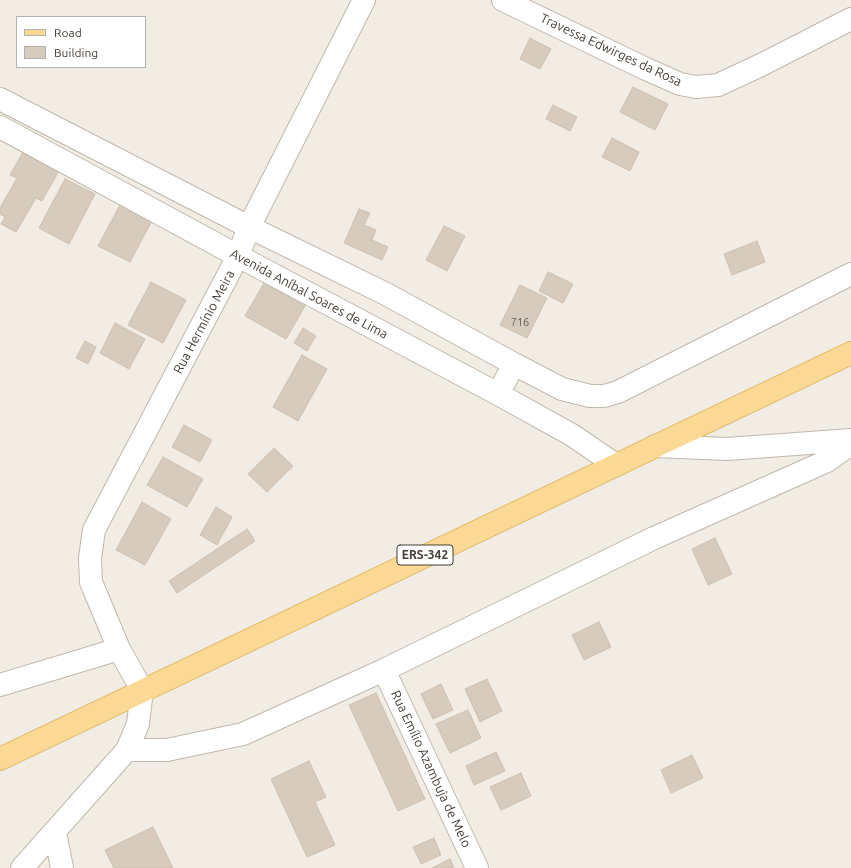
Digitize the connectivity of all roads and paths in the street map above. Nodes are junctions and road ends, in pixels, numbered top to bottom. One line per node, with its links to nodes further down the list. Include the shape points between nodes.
1 (364, 0): 6 (street, Rua Hermínio Meira)
2 (503, 0): 3 (street, Travessa Edwirges da Rosa, via 646,69 680,84 696,87 718,85)
3 (851, 19)
4 (0, 99): 6 (street)
5 (0, 127): 7 (street, Avenida Aníbal Soares de Lima)
6 (249, 227): 7 (street, Rua Hermínio Meira); 10 (street, via 386,294)
7 (238, 256): 11 (street, Avenida Aníbal Soares de Lima); 16 (street, Rua Hermínio Meira, via 94,530 90,558 91,582)
8 (851, 274): 10 (street, via 618,392 604,396 590,396 562,389)
9 (851, 353): 14 (main road, ERS-342)
10 (514, 364): 11 (street)
11 (498, 394): 15 (street, Avenida Aníbal Soares de Lima, via 572,435)
12 (851, 440): 14 (street, via 727,450)
13 (851, 444): 17 (street, via 827,461 654,538)
14 (656, 446): 15 (main road, ERS-342)
15 (616, 465): 19 (main road, ERS-342)
16 (119, 649): 18 (street); 19 (street, Rua Hermínio Meira)
17 (384, 670): 20 (street, via 243,734 167,750); 25 (street, Rua Emílio Azambuja de Melo)
18 (0, 685)
19 (142, 690): 20 (street, via 138,724); 21 (main road, ERS-342)
20 (127, 750): 22 (street)
21 (0, 759)
22 (55, 832): 23 (street); 24 (street)
23 (22, 868)
24 (62, 868)
25 (477, 868)

